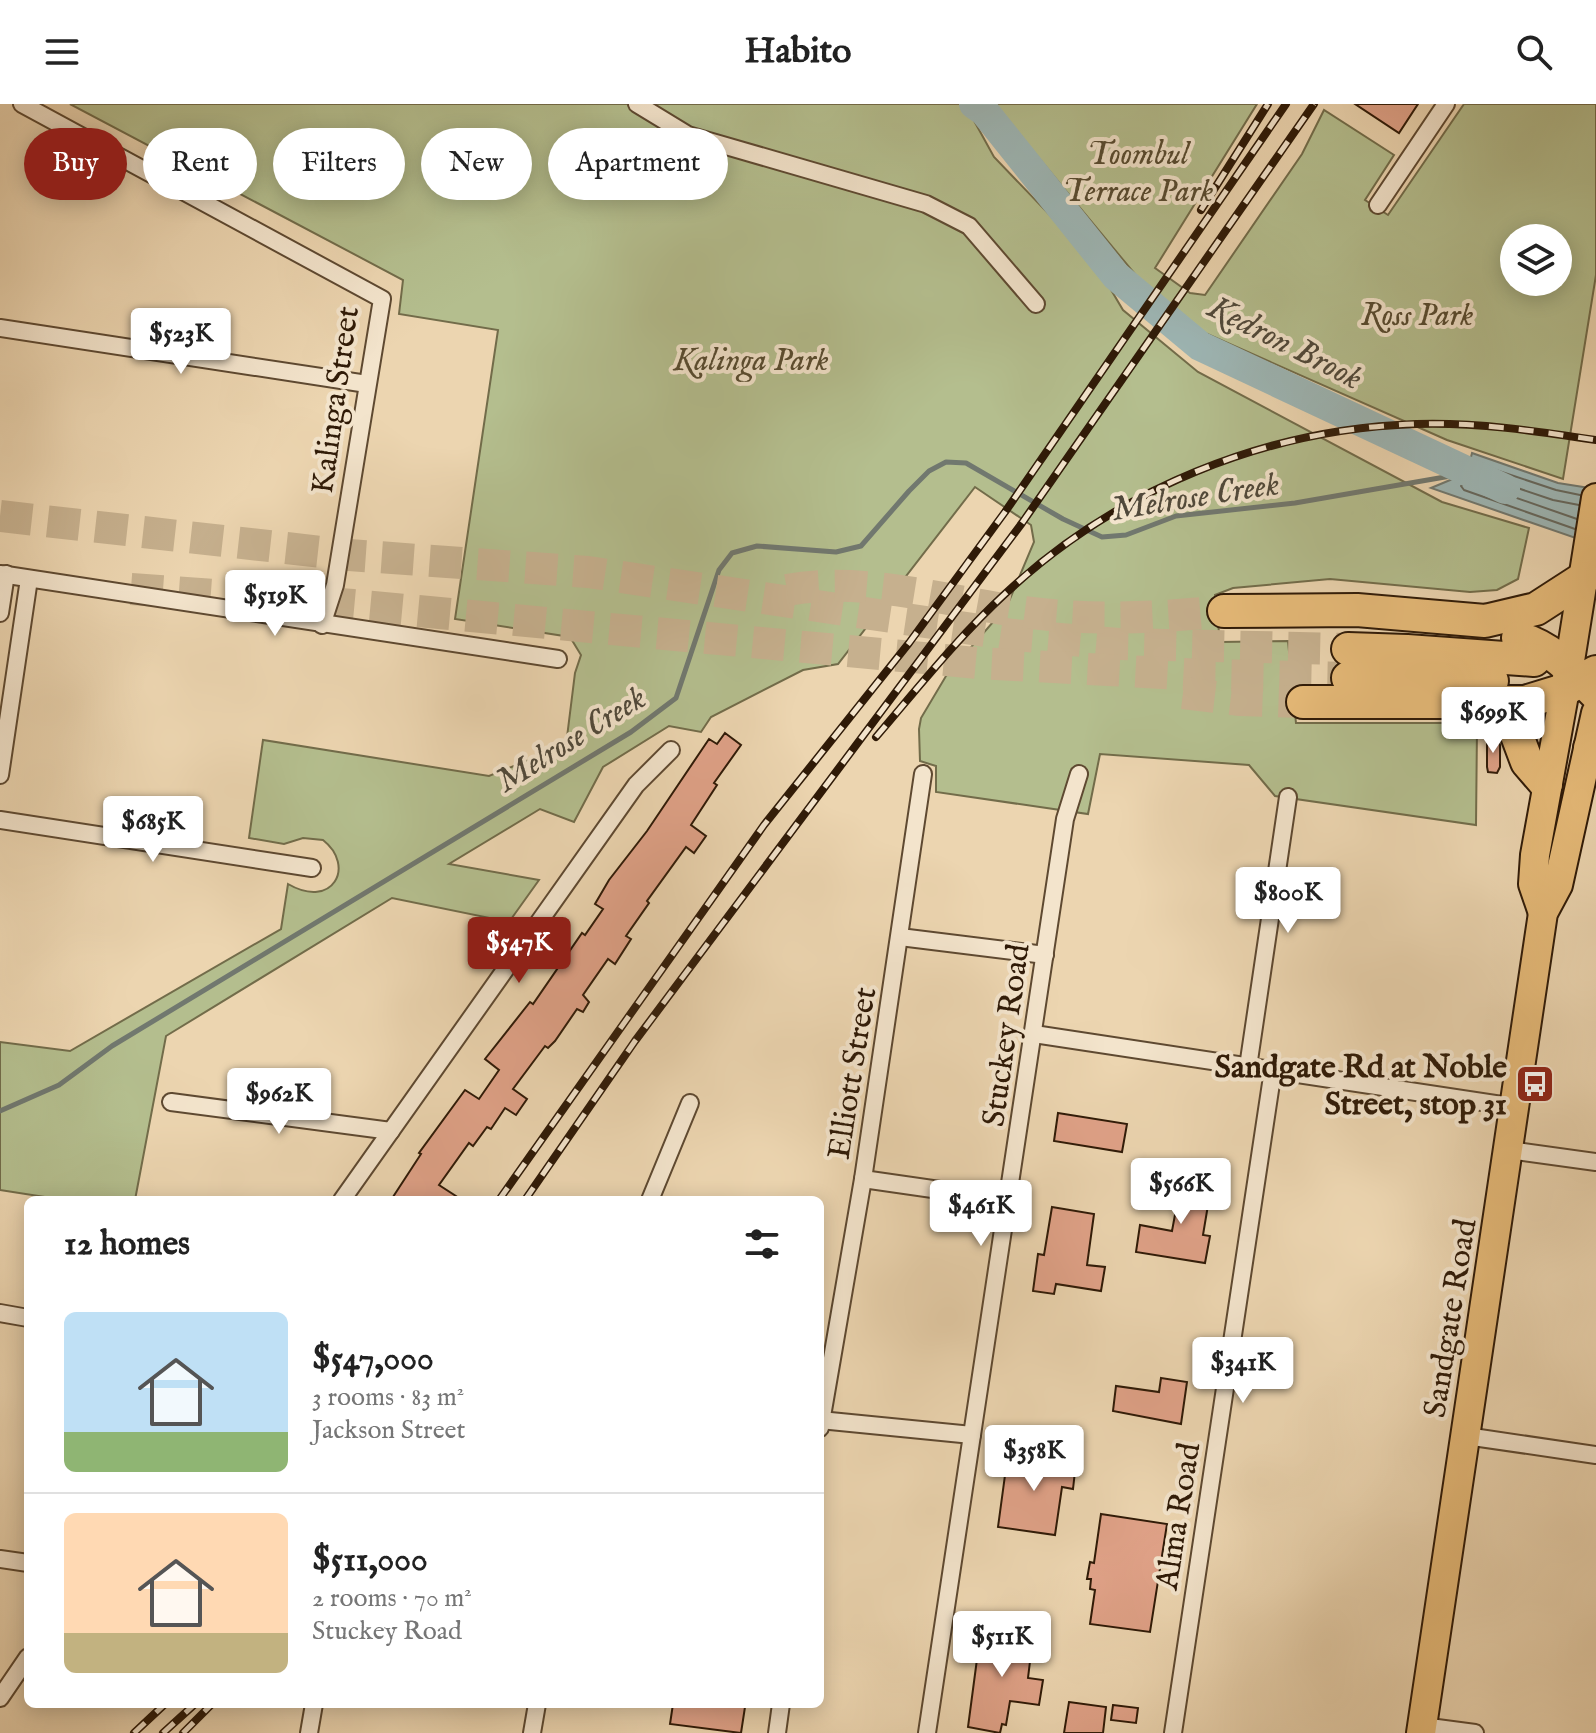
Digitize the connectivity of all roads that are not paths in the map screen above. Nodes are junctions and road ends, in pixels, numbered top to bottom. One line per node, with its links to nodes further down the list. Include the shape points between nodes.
1 (22, 104): 7 (street, Kalinga Street, via 382,299)
2 (637, 104): 5 (street, via 688,135 926,204 969,226)
3 (1446, 104): 4 (street)
4 (1378, 205)
5 (1036, 304)
6 (0, 328): 7 (street)
7 (367, 384): 15 (street, Kalinga Street, via 335,585)
8 (1596, 498): 9 (highway, Sandgate Road)
9 (1585, 569): 14 (highway, via 1536,609); 19 (highway, Sandgate Road)
10 (3, 574): 11 (street); 13 (street)
11 (29, 579): 15 (street); 27 (street)
12 (1224, 611): 14 (highway, via 1357,610)
13 (0, 613)
14 (1485, 621): 19 (highway, via 1497,634 1535,643)
15 (322, 625): 16 (street)
16 (558, 659)
17 (1348, 664): 18 (highway)
18 (1533, 671)
19 (1582, 681): 21 (highway, via 1535,701); 28 (highway, Sandgate Road)
20 (1303, 702): 21 (highway)
21 (1499, 703): 28 (highway, via 1527,762)
22 (1596, 713): 23 (highway, Sandgate Road)
23 (1593, 747): 32 (highway, Sandgate Road, via 1558,885)
24 (671, 750): 41 (street, via 636,785)
25 (923, 774): 33 (street, Elliott Street)
26 (1079, 774): 34 (street, Stuckey Road, via 1065,819)
27 (0, 775)
28 (1546, 784): 32 (highway, Sandgate Road, via 1533,884)
29 (1288, 797): 36 (street)
30 (0, 820): 31 (street)
31 (312, 868)
32 (1543, 913): 40 (highway, Sandgate Road)
33 (900, 937): 34 (street); 44 (street, Elliott Street)
34 (1045, 955): 35 (street, Stuckey Road)
35 (1034, 1034): 36 (street); 47 (street, Stuckey Road)
36 (1248, 1067): 37 (street)
37 (1273, 1070): 40 (street); 67 (street, Alma Road)
38 (171, 1102): 41 (street)
39 (690, 1103): 46 (street)
40 (1515, 1107): 42 (highway, Sandgate Road)
41 (391, 1131): 45 (street)
42 (1509, 1150): 43 (street); 53 (highway, Sandgate Road)
43 (1596, 1162)
44 (863, 1179): 47 (street); 50 (street, Elliott Street)
45 (345, 1196)
46 (652, 1196)
47 (1009, 1200): 52 (street, Stuckey Road)
48 (0, 1313): 49 (street)
49 (24, 1317)
50 (824, 1398)
51 (824, 1420): 52 (street)
52 (972, 1435): 66 (street, Stuckey Road)
53 (1466, 1436): 54 (street); 62 (highway, Sandgate Road)
54 (1596, 1455)
55 (0, 1559): 56 (street)
56 (24, 1562)
57 (24, 1663): 58 (street)
58 (0, 1698)
59 (313, 1708): 63 (street)
60 (536, 1708): 64 (street)
61 (780, 1708): 65 (street)
62 (1421, 1730): 68 (street)
63 (309, 1733)
64 (532, 1733)
65 (777, 1733)
66 (927, 1733)
67 (1173, 1733)
68 (1475, 1733)

